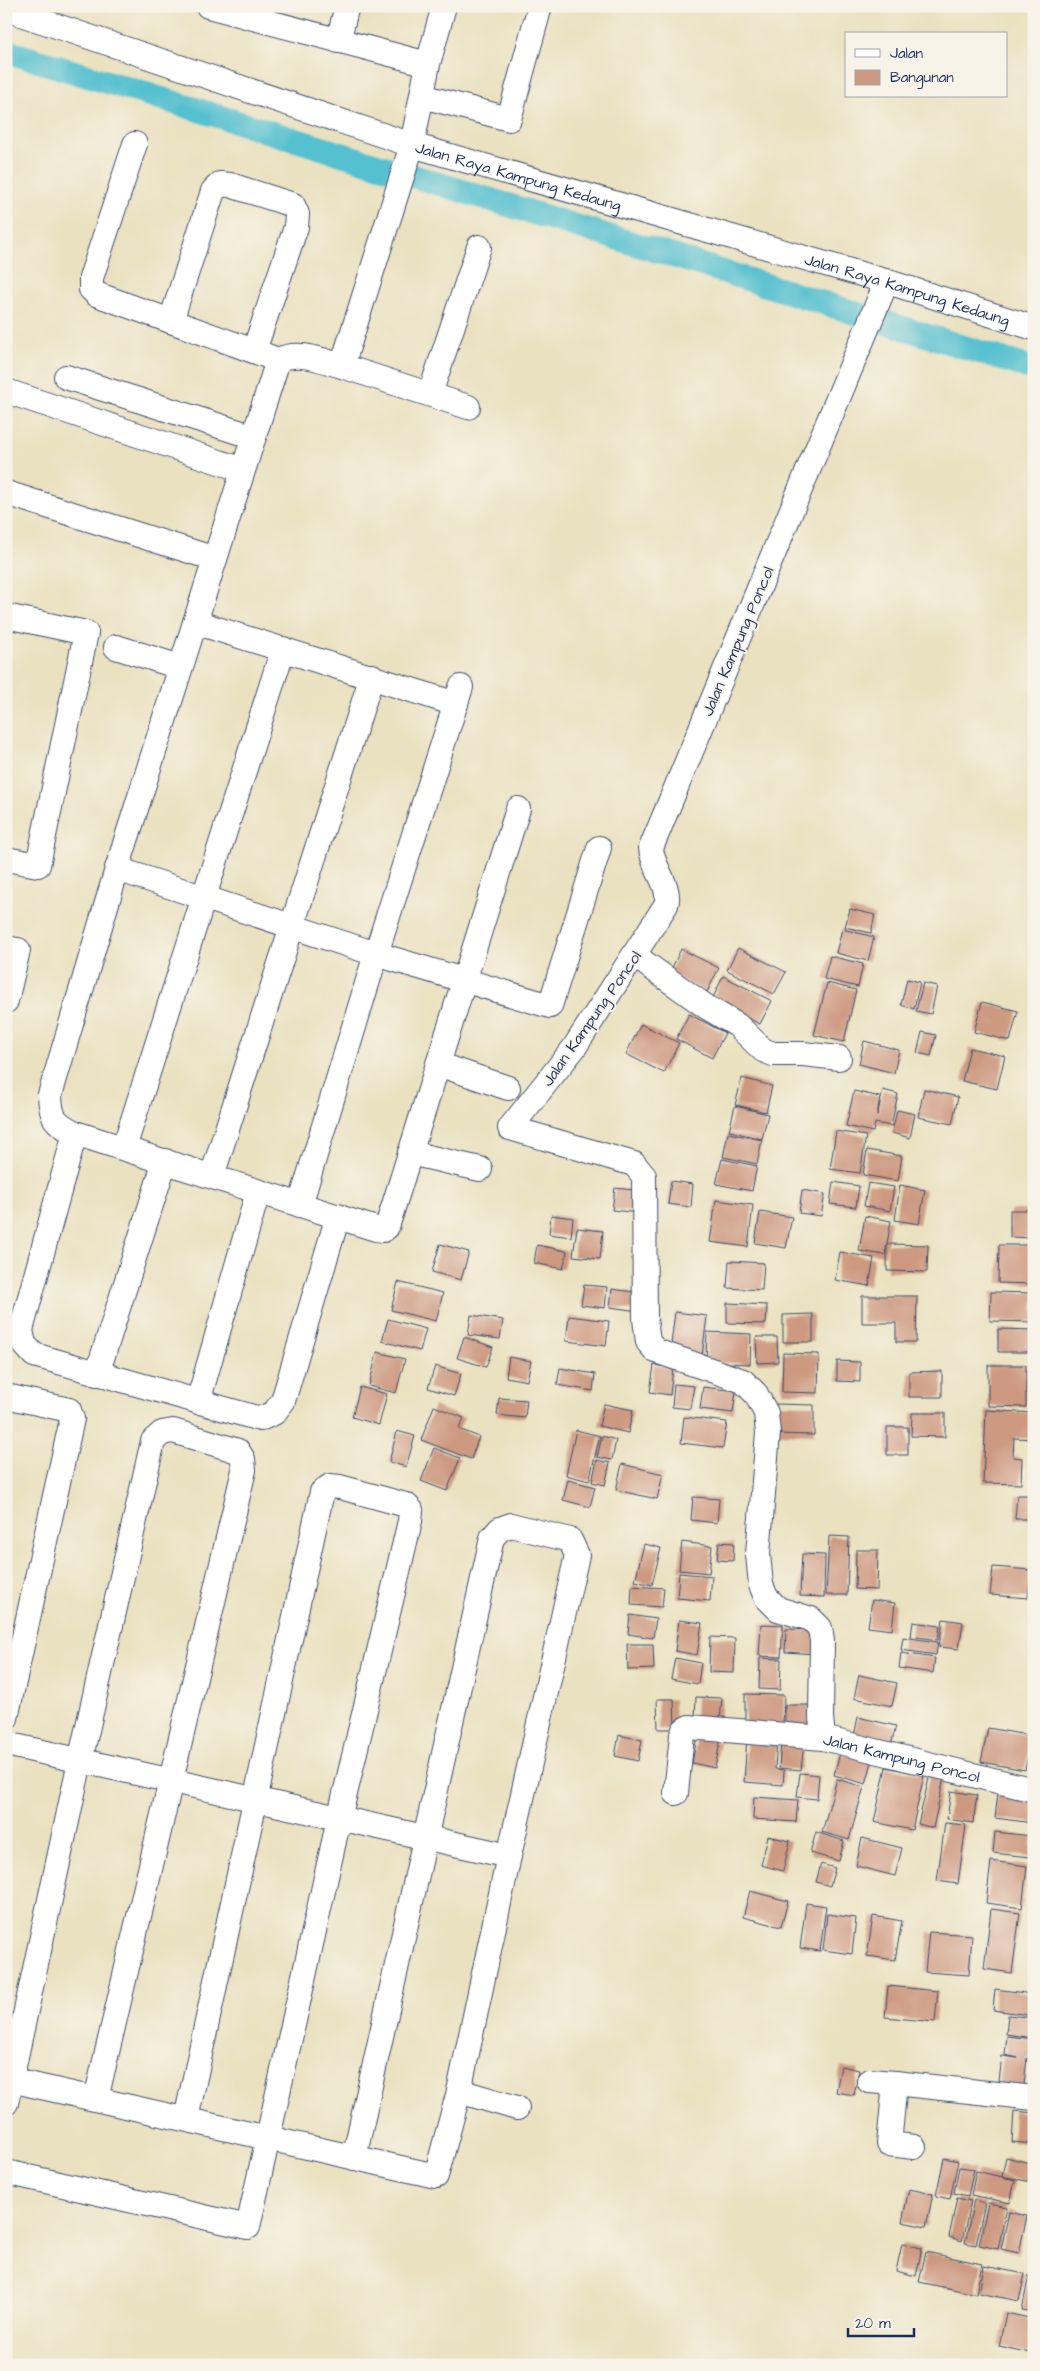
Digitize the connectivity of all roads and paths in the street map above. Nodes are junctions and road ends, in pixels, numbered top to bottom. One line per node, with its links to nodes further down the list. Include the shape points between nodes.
1 (208, 6): 6 (street)
2 (347, 6): 6 (street)
3 (444, 6): 7 (street)
4 (540, 6): 8 (street, via 509,119)
5 (6, 9): 10 (street, Jalan Raya Kampung Kedaung)
6 (338, 41): 7 (street)
7 (428, 64): 8 (street)
8 (422, 96): 10 (street)
9 (135, 144): 13 (street, via 91,278 91,289 96,294)
10 (410, 150): 12 (street, Jalan Raya Kampung Kedaung); 17 (street)
11 (479, 247): 20 (street)
12 (883, 288): 14 (street, Jalan Raya Kampung Kedaung); 40 (street, Jalan Kampung Poncol, via 651,848 668,900)
13 (171, 322): 15 (street); 15 (street, via 213,191 220,184 293,205 297,214 296,227)
14 (1034, 328)
15 (254, 351): 16 (street)
16 (278, 360): 17 (street, via 288,355 300,355); 22 (street)
17 (342, 366): 20 (street)
18 (66, 377): 22 (street)
19 (6, 392): 23 (street)
20 (430, 394): 21 (street)
21 (468, 407)
22 (254, 438): 23 (street)
23 (243, 470): 25 (street)
24 (6, 493): 25 (street)
25 (215, 559): 27 (street)
26 (6, 616): 34 (street, via 86,632 38,866)
27 (195, 622): 29 (street); 30 (street)
28 (116, 647): 30 (street)
29 (283, 650): 31 (street); 36 (street)
30 (180, 667): 35 (street)
31 (372, 676): 37 (street); 39 (street, via 459,696)
32 (518, 809): 41 (street)
33 (599, 848): 41 (street, via 550,1006)
34 (6, 859)
35 (117, 869): 36 (street); 46 (street, via 50,1095 51,1113 58,1124)
36 (202, 898): 37 (street); 47 (street)
37 (291, 925): 39 (street); 51 (street)
38 (6, 948): 42 (street, via 18,950)
39 (376, 954): 41 (street); 53 (street)
40 (635, 956): 43 (street, via 737,1025 763,1050 774,1054); 59 (street, Jalan Kampung Poncol, via 574,1048 510,1128 634,1164 640,1170 644,1176 648,1342 656,1351 744,1381 756,1394 766,1413 768,1433 758,1554 761,1585 766,1597 778,1609 811,1619 820,1628)
41 (464, 981): 44 (street)
42 (6, 1001)
43 (839, 1058)
44 (438, 1064): 45 (street); 48 (street)
45 (508, 1088)
46 (75, 1133): 47 (street); 55 (street, via 20,1330 24,1344 34,1355)
47 (124, 1148): 49 (street)
48 (410, 1154): 50 (street); 54 (street, via 387,1227 376,1229)
49 (165, 1160): 51 (street); 55 (street)
50 (480, 1169)
51 (212, 1176): 52 (street)
52 (258, 1192): 53 (street); 57 (street)
53 (300, 1205): 54 (street)
54 (338, 1216): 57 (street, via 283,1401 274,1413 260,1419)
55 (97, 1374): 57 (street)
56 (6, 1396): 58 (street, via 69,1410 72,1418)
57 (198, 1402)
58 (6, 1718)
59 (823, 1738): 63 (street, Jalan Kampung Poncol); 64 (street, via 689,1727 682,1735)
60 (6, 1744): 61 (street)
61 (80, 1761): 62 (street); 62 (street, via 153,1441 162,1433 173,1432 238,1451 244,1470); 69 (street)
62 (172, 1782): 65 (street); 74 (street)
63 (1034, 1790)
64 (676, 1793)
65 (254, 1800): 66 (street); 66 (street, via 322,1492 330,1486 340,1487 406,1505 411,1510); 77 (street)
66 (339, 1819): 67 (street); 78 (street)
67 (425, 1838): 68 (street); 68 (street, via 492,1538 500,1529 511,1525 570,1540 577,1555); 80 (street)
68 (509, 1856): 72 (street)
69 (9, 2079): 74 (street); 75 (street)
70 (869, 2081): 71 (street)
71 (895, 2083): 73 (street); 79 (street, via 889,2144)
72 (459, 2091): 76 (street); 80 (street, via 436,2176)
73 (1034, 2098)
74 (96, 2099): 77 (street)
75 (6, 2103)
76 (518, 2108)
77 (186, 2119): 78 (street)
78 (268, 2138): 80 (street); 81 (street, via 248,2227)
79 (914, 2146)
80 (354, 2158)
81 (6, 2172)

